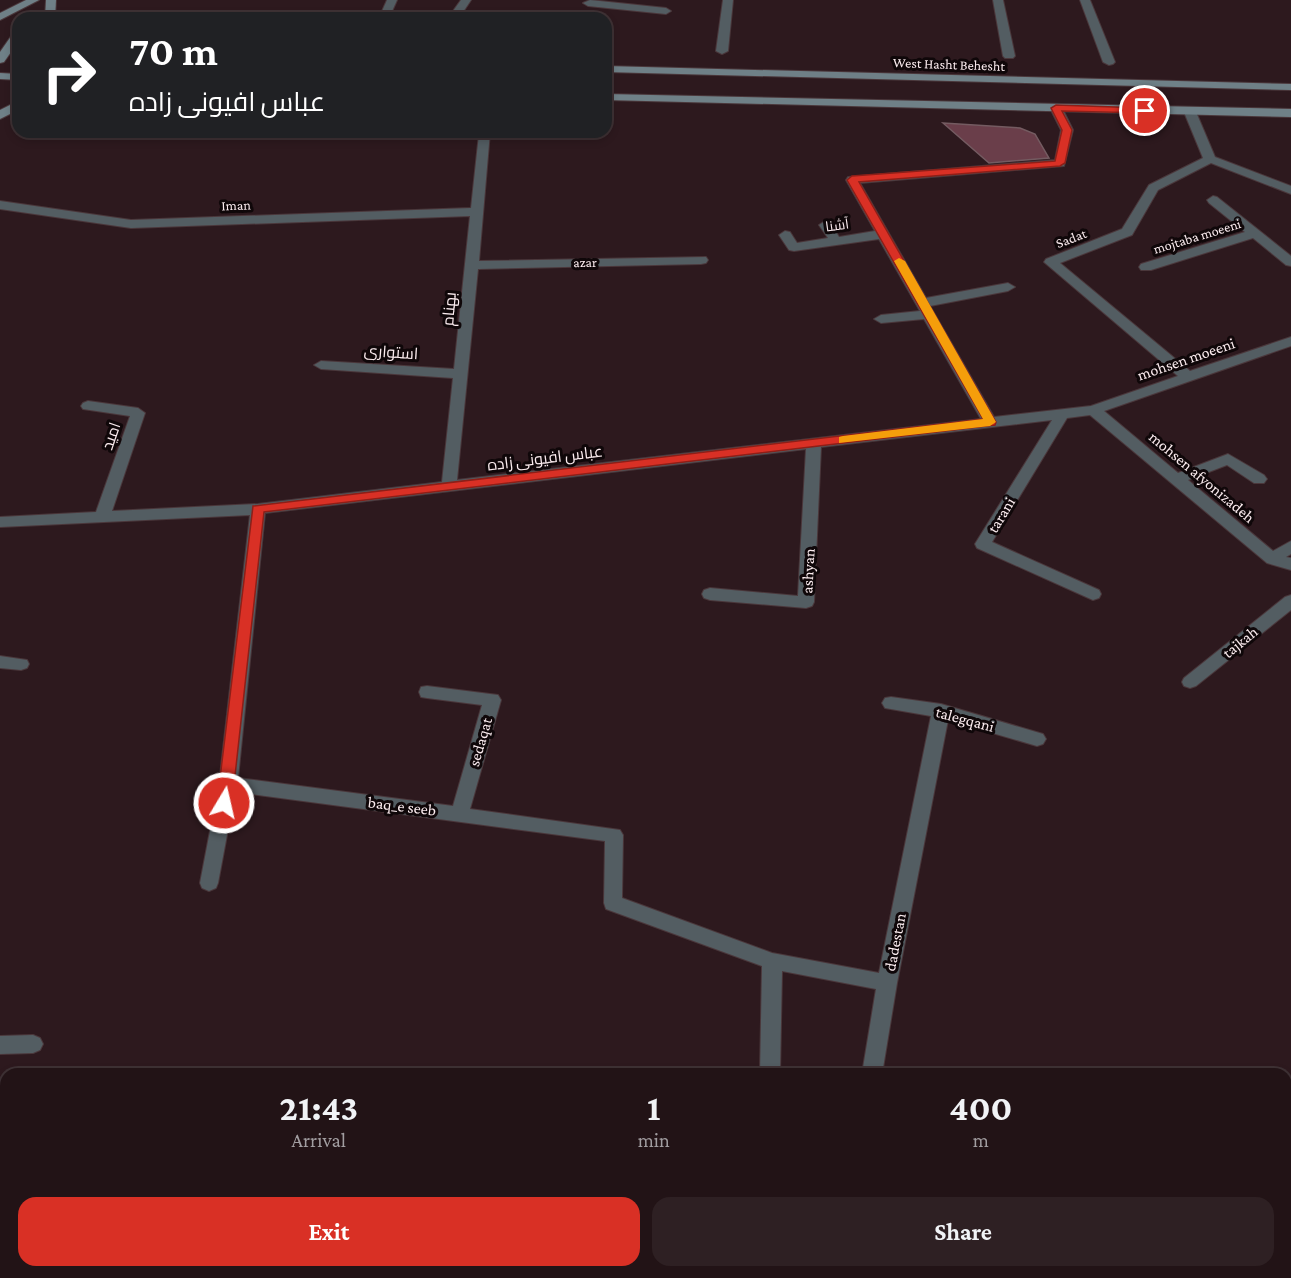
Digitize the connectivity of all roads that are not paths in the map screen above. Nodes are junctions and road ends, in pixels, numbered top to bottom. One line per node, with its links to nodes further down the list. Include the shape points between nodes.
1 (34, 0): 9 (main road)
2 (44, 0): 10 (main road)
3 (728, 0): 12 (street)
4 (998, 0): 14 (street)
5 (1084, 0): 15 (street)
6 (588, 3): 7 (street)
7 (614, 3): 8 (street)
8 (666, 10)
9 (14, 12)
10 (35, 12)
11 (12, 42): 13 (main road)
12 (722, 51)
13 (1, 56)
14 (1010, 56)
15 (1109, 62)
16 (612, 69): 17 (main road, West Hasht Behesht)
17 (1291, 87)
18 (612, 97): 19 (main road)
19 (1056, 108): 20 (main road); 30 (street, via 1067,130 1060,163 852,180)
20 (1190, 112): 21 (main road); 23 (street)
21 (1291, 113)
22 (484, 138): 27 (street, بهنام)
23 (1210, 159): 24 (street); 43 (street, Sadat, via 1153,188 1127,232 1051,262)
24 (1291, 190)
25 (1213, 200): 29 (street, mojtaba moeeni)
26 (0, 204): 27 (street, Iman, via 131,224)
27 (475, 212): 35 (street, بهنام)
28 (825, 225): 32 (street)
29 (1256, 233): 34 (street, mojtaba moeeni); 36 (street, mojtaba moeeni)
30 (884, 234): 32 (street, آشنا); 38 (street)
31 (785, 235): 32 (street, آشنا, via 794,246)
32 (836, 241)
33 (701, 260): 35 (street, azar)
34 (1291, 262)
35 (470, 265): 42 (street, بهنام)
36 (1146, 267)
37 (1008, 287): 38 (street)
38 (926, 309): 39 (street); 47 (street)
39 (881, 319)
40 (1291, 341): 43 (street, mohsen moeeni)
41 (321, 365): 42 (street, استواری)
42 (459, 374): 51 (street, بهنام)
43 (1188, 377): 45 (street, mohsen moeeni)
44 (88, 406): 53 (street, امید, via 138,413)
45 (1093, 410): 46 (street, عباس افیونی زاده); 49 (street, mohsen afyonizadeh)
46 (1063, 413): 47 (street, عباس افیونی زاده); 59 (street, tarani, via 983,544)
47 (990, 422): 48 (street, عباس افیونی زاده)
48 (814, 443): 51 (street, عباس افیونی زاده); 58 (street, ashyan, via 806,602)
49 (1177, 479): 50 (street, via 1228,459); 56 (street, mohsen afyonizadeh)
50 (1258, 479)
51 (449, 488): 52 (street, عباس افیونی زاده)
52 (258, 509): 53 (street, عباس افیونی زاده); 68 (street)
53 (102, 518): 54 (street, عباس افیونی زاده)
54 (0, 522)
55 (1291, 546): 56 (street)
56 (1273, 559): 57 (street, mohsen afyonizadeh)
57 (1291, 564)
58 (710, 594)
59 (1093, 594)
60 (1291, 601): 63 (street, tajkah)
61 (0, 662): 62 (street)
62 (21, 664)
63 (1190, 682)
64 (427, 692): 69 (street, sedaqat, via 492,700)
65 (891, 703): 66 (street, talegqani)
66 (941, 711): 67 (street, talegqani); 72 (street, dadestan)
67 (1037, 739)
68 (228, 784): 69 (street, baq_e seeb); 70 (street)
69 (459, 813): 71 (street, baq_e seeb, via 614,835 613,903)
70 (209, 883)
71 (772, 961): 72 (street, dadestan); 75 (street)
72 (887, 983): 76 (street)
73 (33, 1044): 74 (street)
74 (0, 1045)
75 (770, 1068)
76 (873, 1068)

